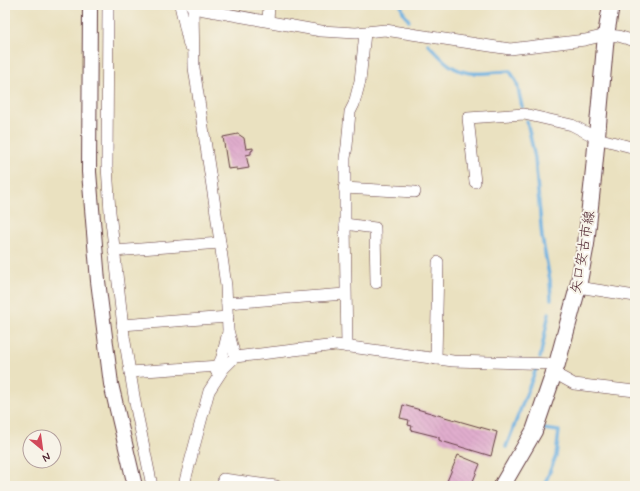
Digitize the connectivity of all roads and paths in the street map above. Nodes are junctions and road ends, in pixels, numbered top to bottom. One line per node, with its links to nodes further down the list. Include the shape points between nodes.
1 (90, 5): 38 (street, via 89,172 98,280 112,384)
2 (108, 5): 19 (street, via 106,166)
3 (180, 5): 11 (street)
4 (269, 5): 7 (street)
5 (612, 5): 9 (main road, 矢口安古市線)
6 (192, 7): 7 (street); 11 (street)
7 (268, 21): 8 (street, via 321,31)
8 (365, 32): 9 (street, via 385,30 510,49 586,40); 15 (street, via 360,81 350,112)
9 (606, 35): 10 (street); 12 (main road, 矢口安古市線)
10 (635, 41)
11 (194, 68): 18 (street)
12 (597, 138): 13 (street); 14 (street, via 572,125 524,114 468,118); 22 (main road, 矢口安古市線, via 586,244)
13 (635, 148)
14 (475, 182)
15 (344, 188): 16 (street); 17 (street)
16 (415, 192)
17 (345, 224): 21 (street, via 375,228); 23 (street)
18 (220, 243): 19 (street); 25 (street)
19 (114, 251): 27 (street)
20 (438, 262): 31 (street)
21 (376, 283)
22 (578, 287): 24 (street); 33 (main road, 矢口安古市線)
23 (345, 294): 25 (street); 29 (street)
24 (635, 296)
25 (227, 303): 26 (street)
26 (228, 317): 27 (street); 28 (street)
27 (122, 325): 34 (street)
28 (228, 330): 30 (street); 32 (street)
29 (346, 347): 30 (street, via 336,345); 31 (street)
30 (235, 357): 35 (street, via 224,368)
31 (436, 359): 33 (street)
32 (219, 366): 34 (street); 35 (street)
33 (556, 368): 36 (street, via 574,384); 42 (main road, 矢口安古市線, via 534,431)
34 (130, 372): 39 (street)
35 (209, 391): 40 (street)
36 (635, 391)
37 (223, 479): 41 (street)
38 (136, 486)
39 (152, 486)
40 (184, 486)
41 (276, 486)
42 (502, 486)

